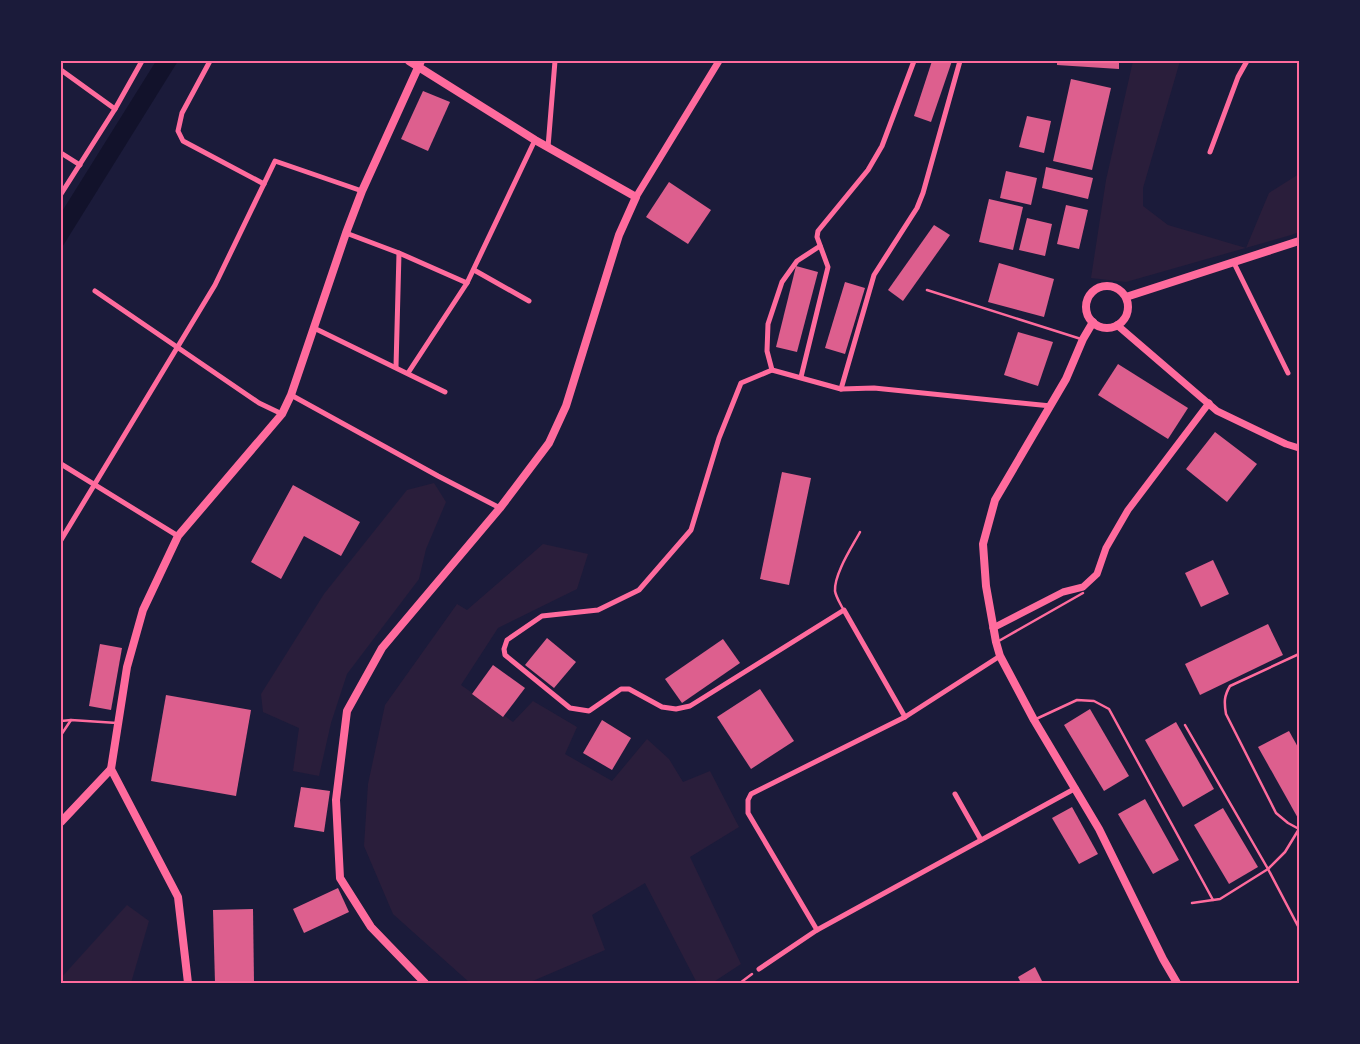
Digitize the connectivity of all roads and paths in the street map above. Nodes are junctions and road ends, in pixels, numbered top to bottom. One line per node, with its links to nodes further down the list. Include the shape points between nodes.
1 (142, 61): 11 (street)
2 (210, 61): 17 (street, via 182,113 178,131 183,141)
3 (409, 61): 9 (main road)
4 (555, 61): 13 (street)
5 (719, 61): 20 (street)
6 (914, 61): 23 (street, via 882,146 868,170 818,231 816,237)
7 (960, 61): 42 (street, via 923,193 917,208 874,274)
8 (1247, 61): 14 (street)
9 (419, 64): 12 (main road); 18 (main road)
10 (61, 70): 11 (street)
11 (115, 109): 16 (street)
12 (535, 140): 13 (main road); 26 (street)
13 (548, 147): 20 (main road)
14 (1210, 152)
15 (61, 153): 16 (street)
16 (80, 165): 19 (street)
17 (264, 184): 18 (street, via 275,161); 36 (street, via 214,285)
18 (362, 191): 21 (main road)
19 (61, 194)
20 (636, 197): 51 (main road, via 619,236 566,406 549,443)
21 (346, 233): 24 (street); 34 (main road)
22 (1299, 241): 25 (main road)
23 (820, 246): 38 (street, via 797,261 782,282 768,324 767,350); 41 (street, via 828,267)
24 (399, 253): 27 (street); 37 (street)
25 (1234, 263): 30 (main road); 40 (street)
26 (474, 270): 27 (street); 31 (street)
27 (467, 283): 39 (street)
28 (927, 290): 35 (lane)
29 (95, 291): 36 (street)
30 (1126, 297): 32 (main road, via 1116,288 1103,285 1097,288 1086,304); 33 (main road, via 1126,316)
31 (529, 301)
32 (1092, 322): 33 (main road, via 1104,328); 35 (main road)
33 (1117, 326): 45 (street)
34 (314, 328): 37 (street); 44 (main road)
35 (1083, 339): 46 (main road)
36 (177, 347): 47 (street, via 259,403); 50 (street)
37 (396, 367): 39 (street)
38 (772, 370): 41 (street); 56 (street, via 741,384 719,438 691,530 639,590 598,610 542,616 507,640 505,655 570,708 589,710 621,689 629,689 662,707 676,709 690,706)
39 (408, 373): 43 (street)
40 (1288, 373)
41 (800, 378): 42 (street)
42 (841, 389): 46 (street, via 874,388)
43 (446, 392)
44 (291, 395): 47 (main road); 51 (street)
45 (1209, 403): 48 (street, via 1217,411); 57 (street, via 1128,510 1106,548 1096,574 1083,587 1063,592)
46 (1051, 406): 57 (main road, via 995,500 983,544)
47 (282, 414): 53 (main road)
48 (1299, 448)
49 (61, 464): 50 (street)
50 (93, 484): 53 (street); 54 (street)
51 (500, 508): 83 (main road, via 382,648 348,711 336,800 340,878 371,927)
52 (860, 532): 56 (lane, via 836,578 836,596)
53 (178, 536): 65 (main road, via 143,610 127,667)
54 (61, 540)
55 (1083, 593): 58 (lane)
56 (844, 610): 61 (street)
57 (993, 628): 58 (main road)
58 (996, 642): 60 (main road)
59 (1299, 654): 72 (lane, via 1230,686 1224,703 1226,714 1276,813)
60 (1000, 656): 61 (street); 63 (main road)
61 (905, 717): 80 (street, via 751,794 748,800 748,813)
62 (71, 720): 64 (lane); 65 (lane); 67 (lane)
63 (1034, 720): 69 (main road); 75 (lane, via 1077,700 1094,701 1109,709)
64 (61, 721)
65 (118, 723): 68 (main road)
66 (1185, 725): 74 (lane)
67 (61, 735)
68 (112, 770): 71 (main road); 82 (main road, via 178,897)
69 (1076, 788): 73 (street); 85 (main road)
70 (955, 794): 73 (street)
71 (62, 819)
72 (1299, 829): 74 (lane, via 1285,852)
73 (981, 840): 80 (street)
74 (1268, 869): 75 (lane); 77 (lane)
75 (1214, 900): 76 (lane)
76 (1192, 904)
77 (1294, 920): 78 (lane); 79 (lane)
78 (1299, 920)
79 (1299, 928)
80 (817, 930): 81 (street)
81 (759, 969): 84 (path)
82 (188, 983)
83 (425, 983)
84 (740, 983)
85 (1177, 983)

